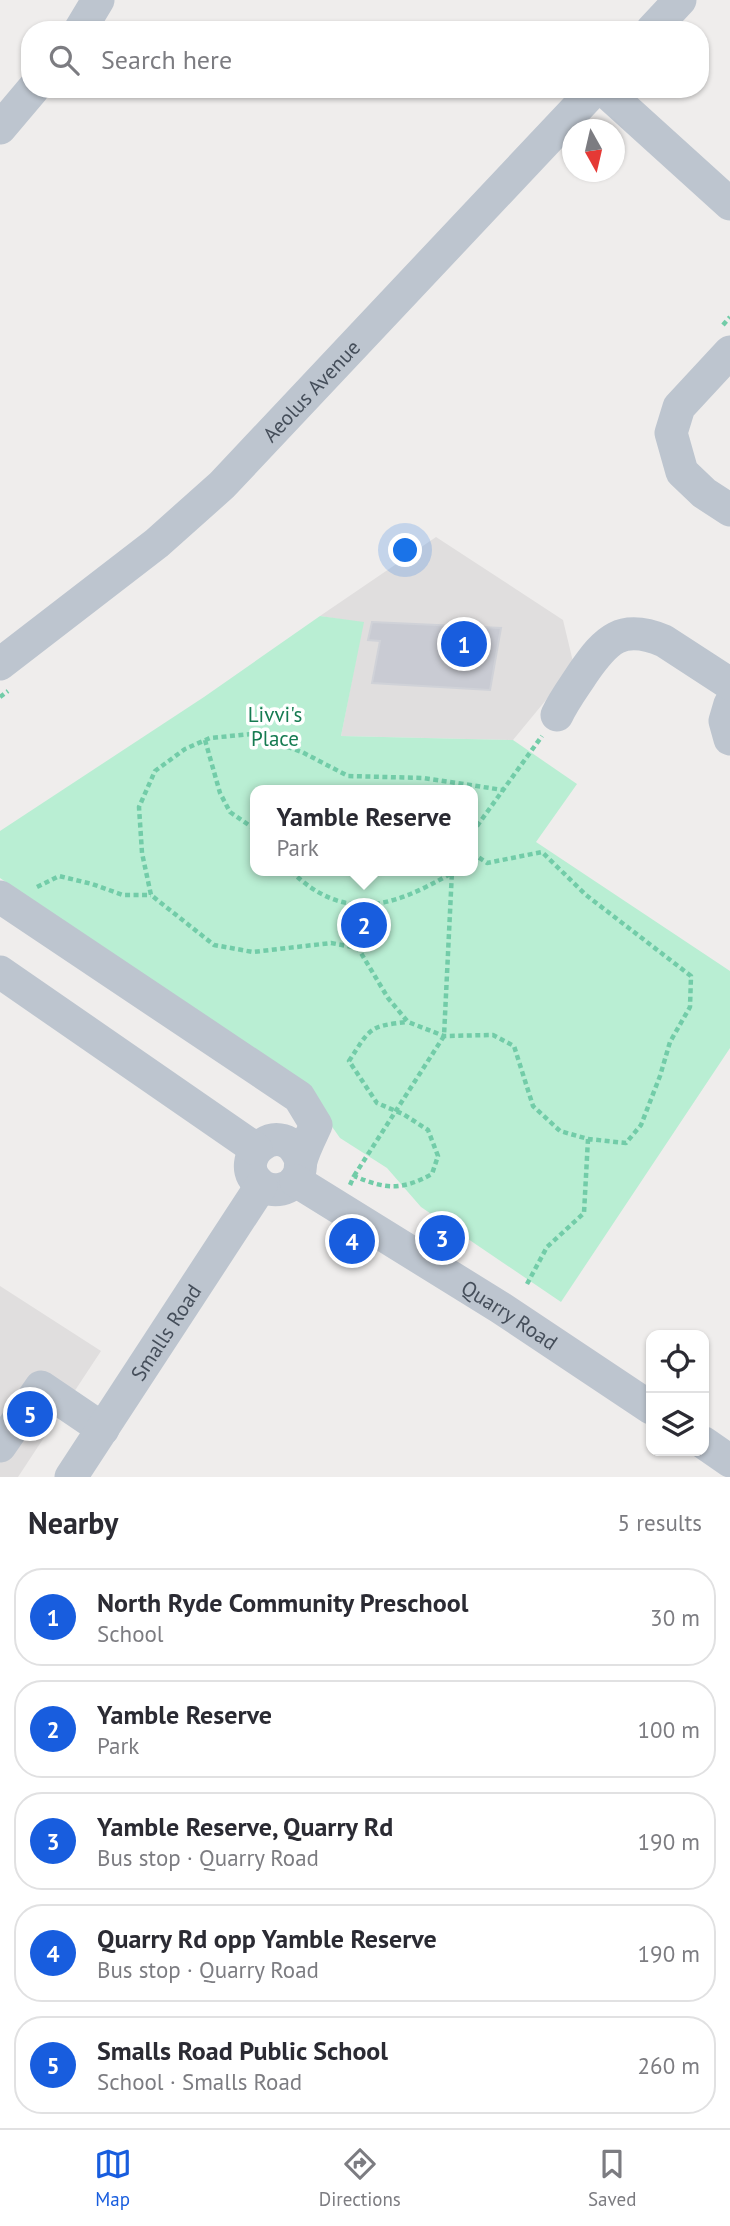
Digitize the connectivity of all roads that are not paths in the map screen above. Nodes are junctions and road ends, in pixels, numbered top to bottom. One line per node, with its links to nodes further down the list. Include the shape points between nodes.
1 (99, 0): 3 (street)
2 (680, 0): 4 (street)
3 (86, 21)
4 (660, 21)
5 (25, 98): 8 (street)
6 (587, 98): 12 (street, Aeolus Avenue, via 222,485 157,543)
7 (613, 98): 9 (street)
8 (0, 128)
9 (730, 204)
10 (730, 352): 11 (street, via 680,407 671,433 682,472)
11 (730, 510)
12 (0, 664)
13 (730, 684): 15 (street, via 664,641 627,635 601,647)
14 (730, 704): 16 (street, via 725,721)
15 (557, 715)
16 (730, 739)
17 (7, 902): 20 (street, via 299,1097 316,1125)
18 (0, 972): 19 (street)
19 (256, 1149): 20 (street, via 271,1140 287,1142 294,1147); 21 (street, via 251,1172)
20 (298, 1171): 21 (street, via 283,1189); 22 (street, Quarry Road, via 340,1209 502,1308)
21 (261, 1186): 23 (street, Smalls Road)
22 (646, 1405)
23 (103, 1429): 24 (street, via 41,1387); 27 (street, Smalls Road)
24 (0, 1446)
25 (709, 1446): 26 (street)
26 (730, 1461)
27 (71, 1477)

